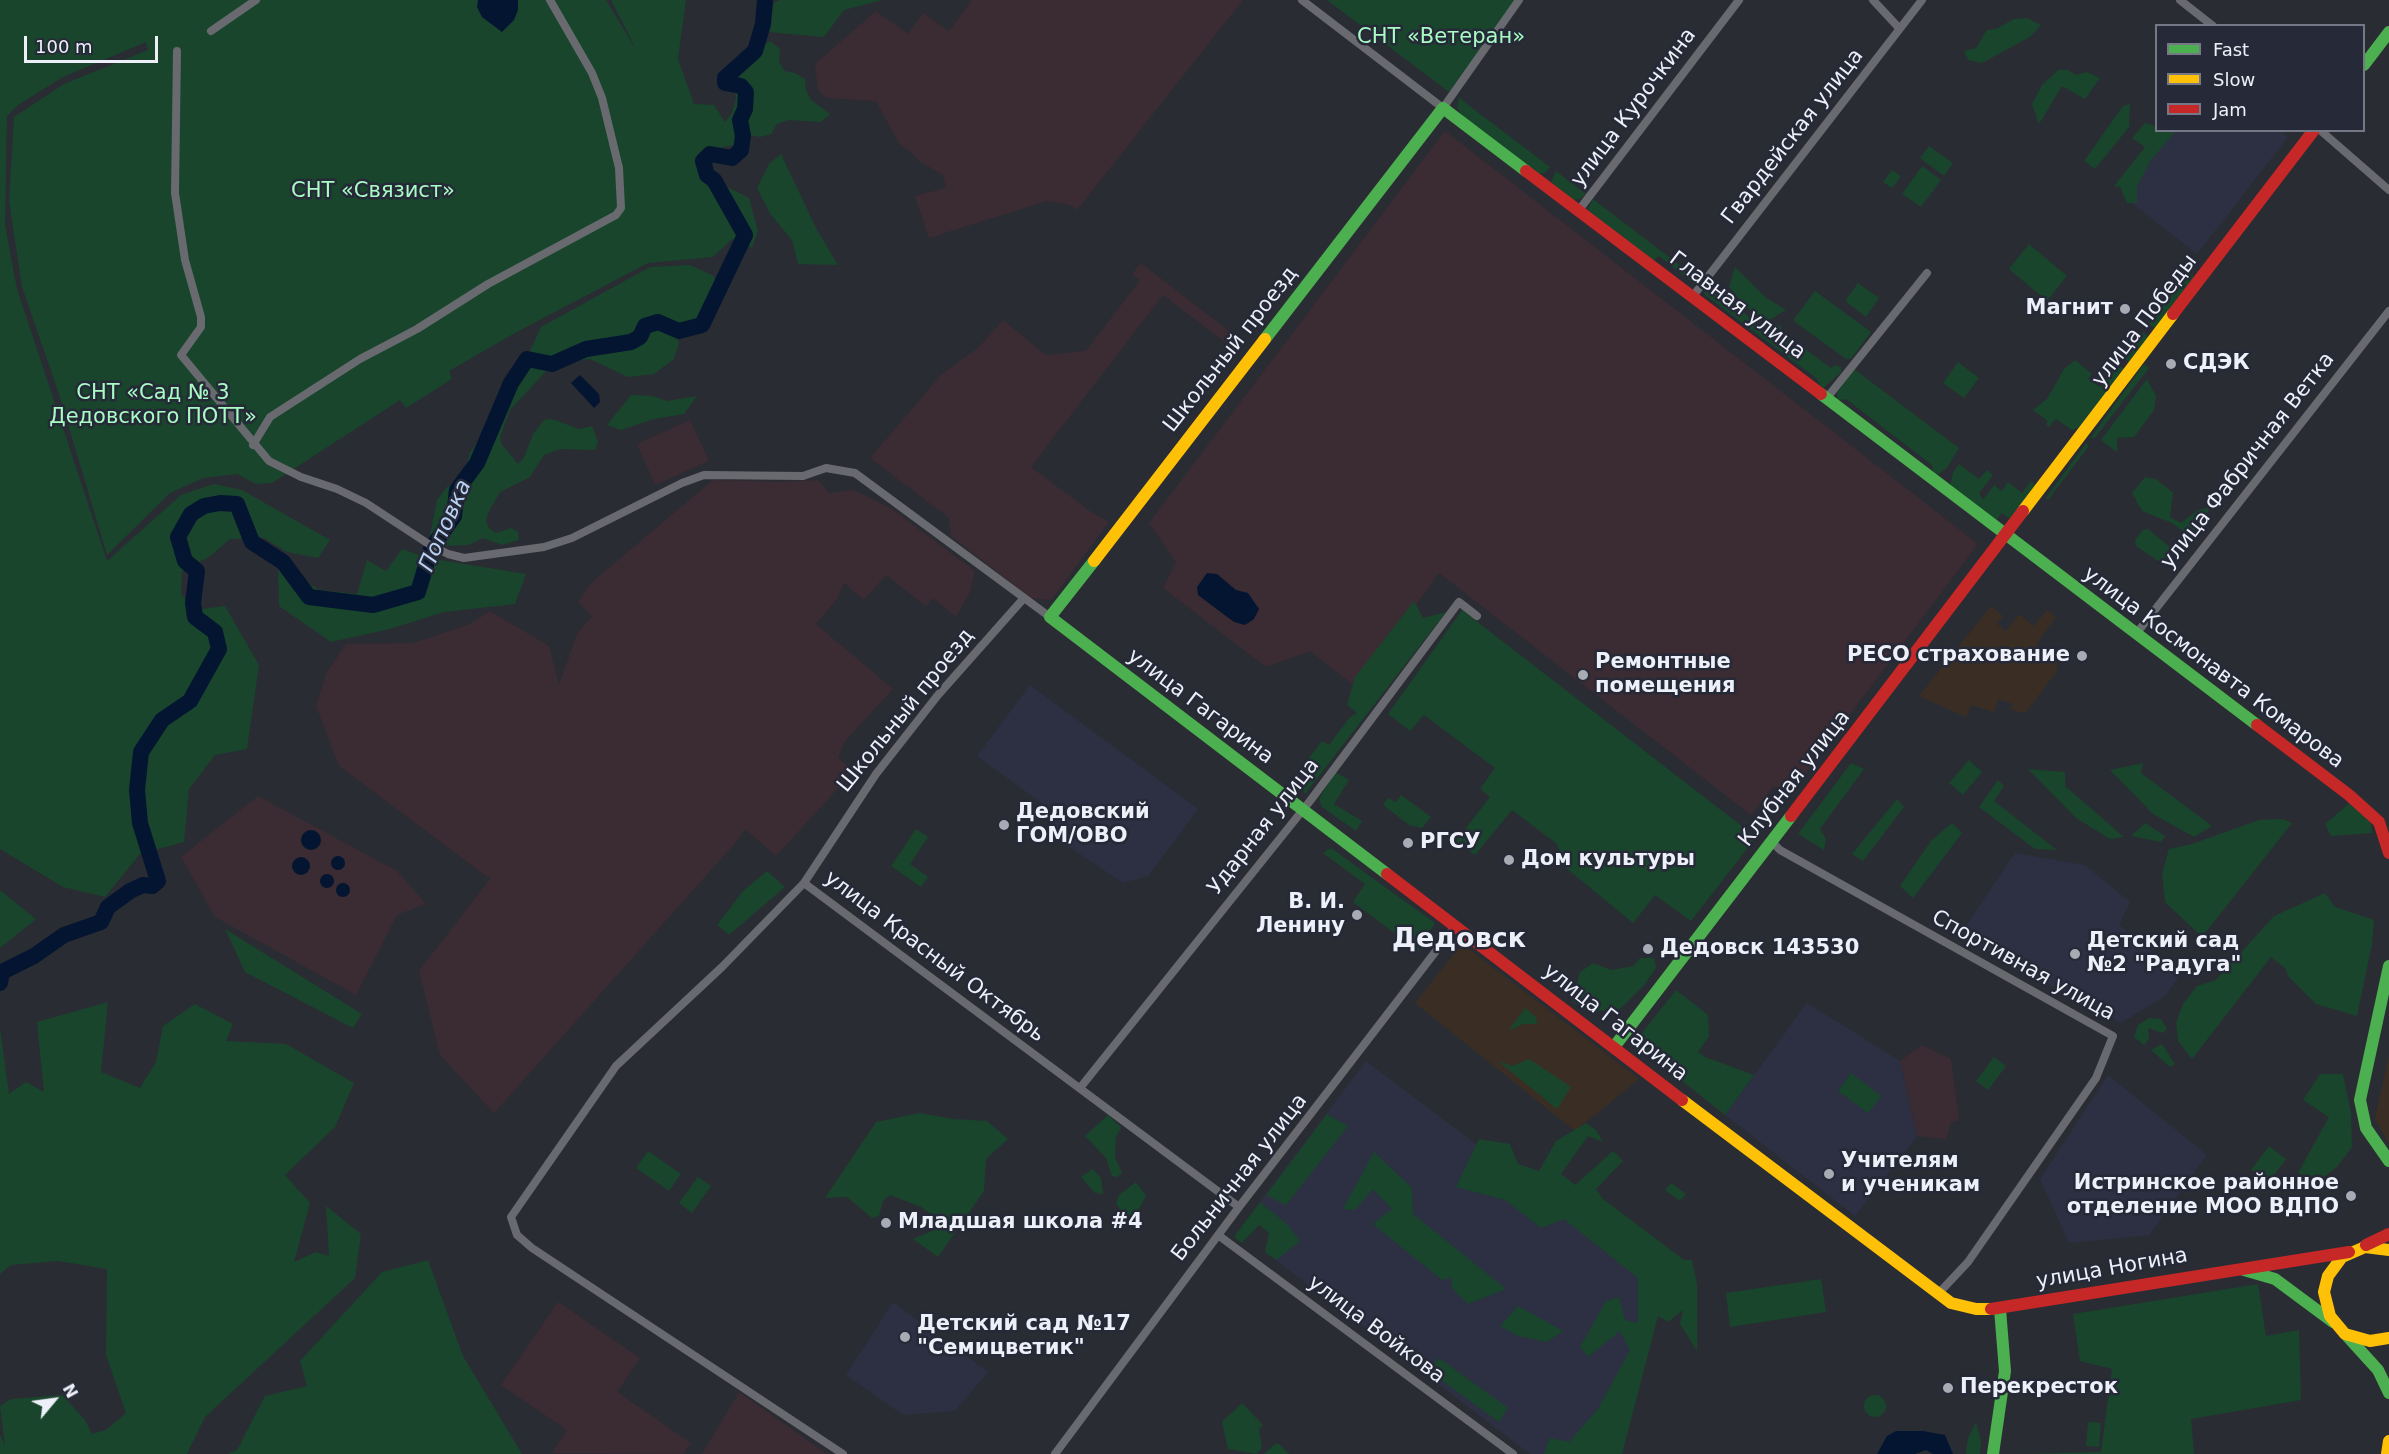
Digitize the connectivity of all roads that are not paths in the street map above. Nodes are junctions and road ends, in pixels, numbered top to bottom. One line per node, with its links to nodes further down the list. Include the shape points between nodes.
1 (256, 0): 11 (street)
2 (550, 0): 24 (street, via 602,98 619,168 621,208 616,215 360,359 270,417)
3 (1302, 0): 15 (street)
4 (1519, 0): 15 (street)
5 (1739, 0): 19 (street, улица Курочкина)
6 (1873, 0): 10 (street)
7 (1922, 0): 10 (street, Гвардейская улица)
8 (2180, 0): 9 (street)
9 (2210, 24)
10 (1899, 28): 21 (street, Гвардейская улица)
11 (211, 31)
12 (2389, 32): 14 (street)
13 (177, 51): 24 (street, улица Гагарина, via 175,193 185,260 201,317 197,336 181,355)
14 (2365, 64)
15 (1443, 108): 19 (street, Главная улица); 28 (street, Школьный проезд)
16 (2312, 132): 25 (street, улица Победы)
17 (2322, 132): 18 (street)
18 (2389, 190)
19 (1579, 210): 21 (street, Главная улица)
20 (1927, 273): 23 (street)
21 (1693, 296): 23 (street, Главная улица)
22 (2389, 310): 29 (street, улица Фабричная Ветка)
23 (1826, 399): 25 (street, Главная улица)
24 (253, 445): 26 (street, улица Гагарина, via 269,461 366,503 427,543 464,558 544,547 572,538 682,483 704,476 803,476 826,468 855,473)
25 (2006, 535): 29 (street, улица Космонавта Комарова); 31 (street, Клубная улица)
26 (1024, 598): 28 (street, улица Гагарина); 33 (street, Школьный проезд, via 876,774)
27 (1477, 616): 30 (street, Ударная улица, via 1459,602)
28 (1050, 617): 30 (street, улица Гагарина)
29 (2136, 634): 32 (street, улица Космонавта Комарова, via 2370,812 2379,822)
30 (1303, 810): 34 (street, улица Гагарина); 37 (street, Ударная улица)
31 (1771, 841): 36 (street, Клубная улица); 46 (street, Спортивная улица, via 1780,850 2113,1036 2096,1078 1968,1262)
32 (2389, 854)
33 (804, 883): 37 (street, улица Красный Октябрь); 53 (street, улица Красный Октябрь, via 616,1066 512,1217 517,1235 532,1248)
34 (1456, 925): 36 (street, улица Гагарина); 39 (street, Больничная улица)
35 (2389, 966): 38 (street, via 2360,1101 2366,1128)
36 (1614, 1047): 46 (street, улица Гагарина)
37 (1080, 1088): 39 (street, улица Красный Октябрь)
38 (2388, 1158)
39 (1239, 1207): 41 (street, Больничная улица)
40 (2389, 1234): 42 (street)
41 (1218, 1235): 54 (street, Больничная улица); 55 (street, улица Войкова)
42 (2362, 1248): 43 (street); 44 (street, улица Ногина)
43 (2389, 1250)
44 (2349, 1252): 45 (street, улица Ногина); 48 (street, via 2331,1269 2325,1284 2325,1300)
45 (2231, 1269): 47 (street, улица Ногина); 48 (street, via 2275,1279)
46 (1938, 1294): 47 (street, улица Гагарина, via 1951,1303)
47 (2000, 1309): 56 (street, via 2005,1371)
48 (2334, 1323): 49 (street)
49 (2345, 1334): 50 (street, via 2370,1341); 51 (street, via 2378,1370)
50 (2389, 1338)
51 (2389, 1393)
52 (2389, 1441): 57 (street)
53 (843, 1454)
54 (1055, 1454)
55 (1513, 1454)
56 (1992, 1454)
57 (2387, 1454)

